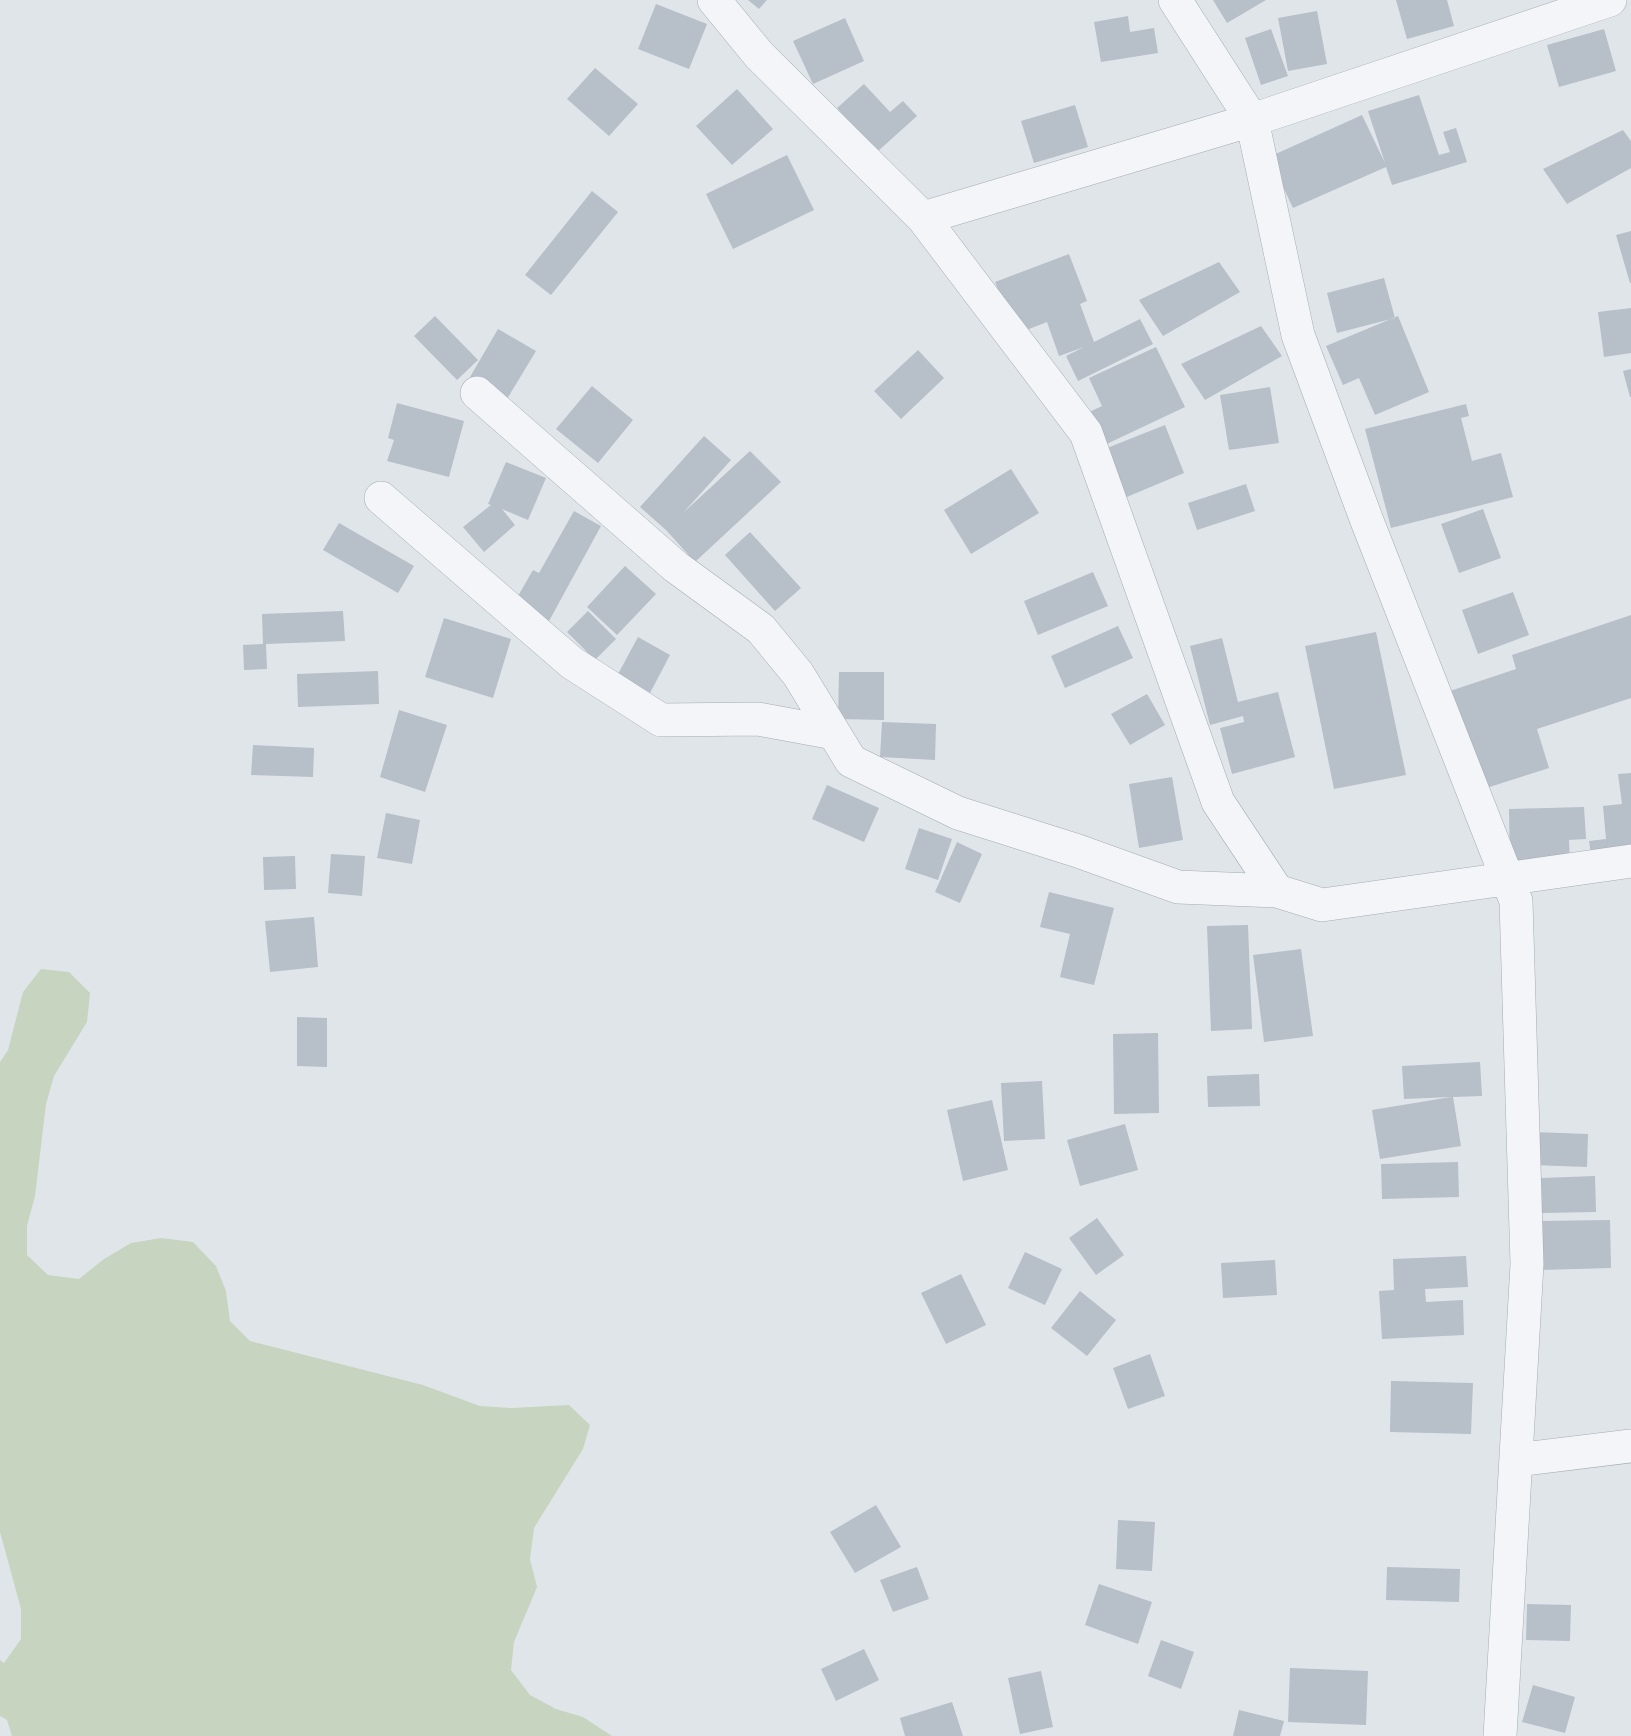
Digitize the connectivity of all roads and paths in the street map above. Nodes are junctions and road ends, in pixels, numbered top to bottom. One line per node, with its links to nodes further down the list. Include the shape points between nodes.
1 (714, 0): 7 (street, via 759,55)
2 (1175, 0): 6 (street)
3 (1610, 0): 6 (street)
4 (1629, 0): 5 (street)
5 (1631, 7)
6 (1252, 120): 7 (street); 12 (street, via 1298,335)
7 (924, 218): 13 (street, via 1086,433 1218,802)
8 (477, 393): 10 (street, via 676,567 761,629 798,674)
9 (381, 498): 10 (street, via 573,663 661,720 758,719)
10 (834, 733): 13 (street, via 850,761 958,813 1178,887)
11 (1631, 861): 12 (street)
12 (1507, 877): 13 (street, via 1322,905); 15 (street, via 1516,902 1527,1264)
13 (1277, 891)
14 (1631, 1446): 15 (street)
15 (1516, 1460): 16 (street)
16 (1500, 1736)

